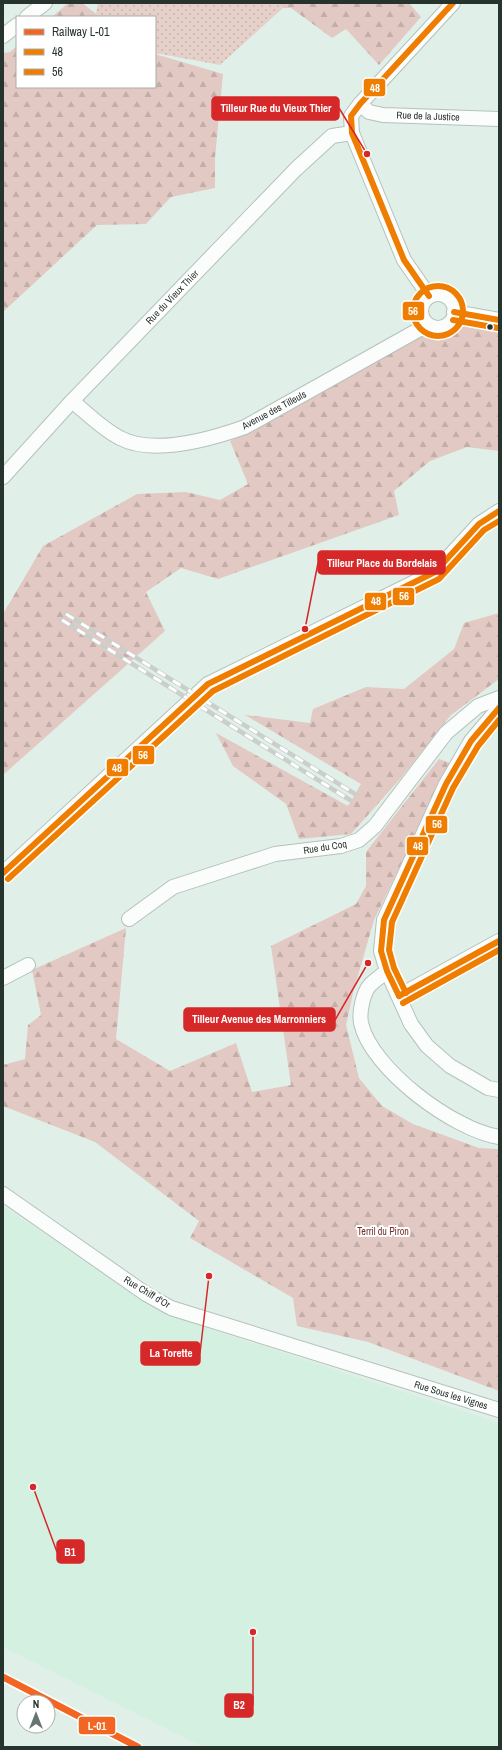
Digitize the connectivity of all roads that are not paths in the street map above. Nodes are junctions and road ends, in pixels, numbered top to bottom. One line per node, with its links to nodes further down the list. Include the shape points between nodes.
1 (45, 3): 3 (street)
2 (453, 3): 6 (street)
3 (28, 16)
4 (16, 26): 5 (street)
5 (3, 36)
6 (360, 104): 7 (street, Rue de la Justice, via 369,112 383,115); 8 (street, via 351,116)
7 (499, 118)
8 (352, 133): 9 (street, via 404,260); 13 (street, Rue du Vieux Thier, via 332,136 296,169)
9 (429, 296): 10 (street, via 445,296 453,304); 12 (street, via 421,310 421,316)
10 (454, 312): 11 (street); 12 (street, via 452,320 443,327)
11 (499, 320)
12 (428, 325): 13 (street, Avenue des Tilleuls, via 245,427 214,438 173,445 134,444 103,428)
13 (72, 401): 14 (street, Rue du Vieux Thier)
14 (3, 477)
15 (499, 512): 18 (street, via 479,524 435,572 208,684)
16 (499, 698): 19 (street, Rue du Coq, via 478,706 446,732 375,826 359,840 341,846 275,854 173,887)
17 (499, 708): 22 (street, via 471,741 446,784 384,920 381,951)
18 (3, 873)
19 (129, 919)
20 (499, 940): 24 (street)
21 (28, 965): 23 (street)
22 (387, 971): 24 (street); 26 (street, via 369,986 362,1004 361,1022 373,1052 422,1099 460,1124)
23 (3, 978)
24 (399, 996): 25 (street, via 411,1024 427,1046 450,1066 488,1088)
25 (499, 1090)
26 (499, 1137)
27 (3, 1194): 28 (street, Rue Chiff d'Or, via 146,1294 171,1308)
28 (402, 1380): 29 (street, Rue Sous les Vignes)
29 (499, 1410)

